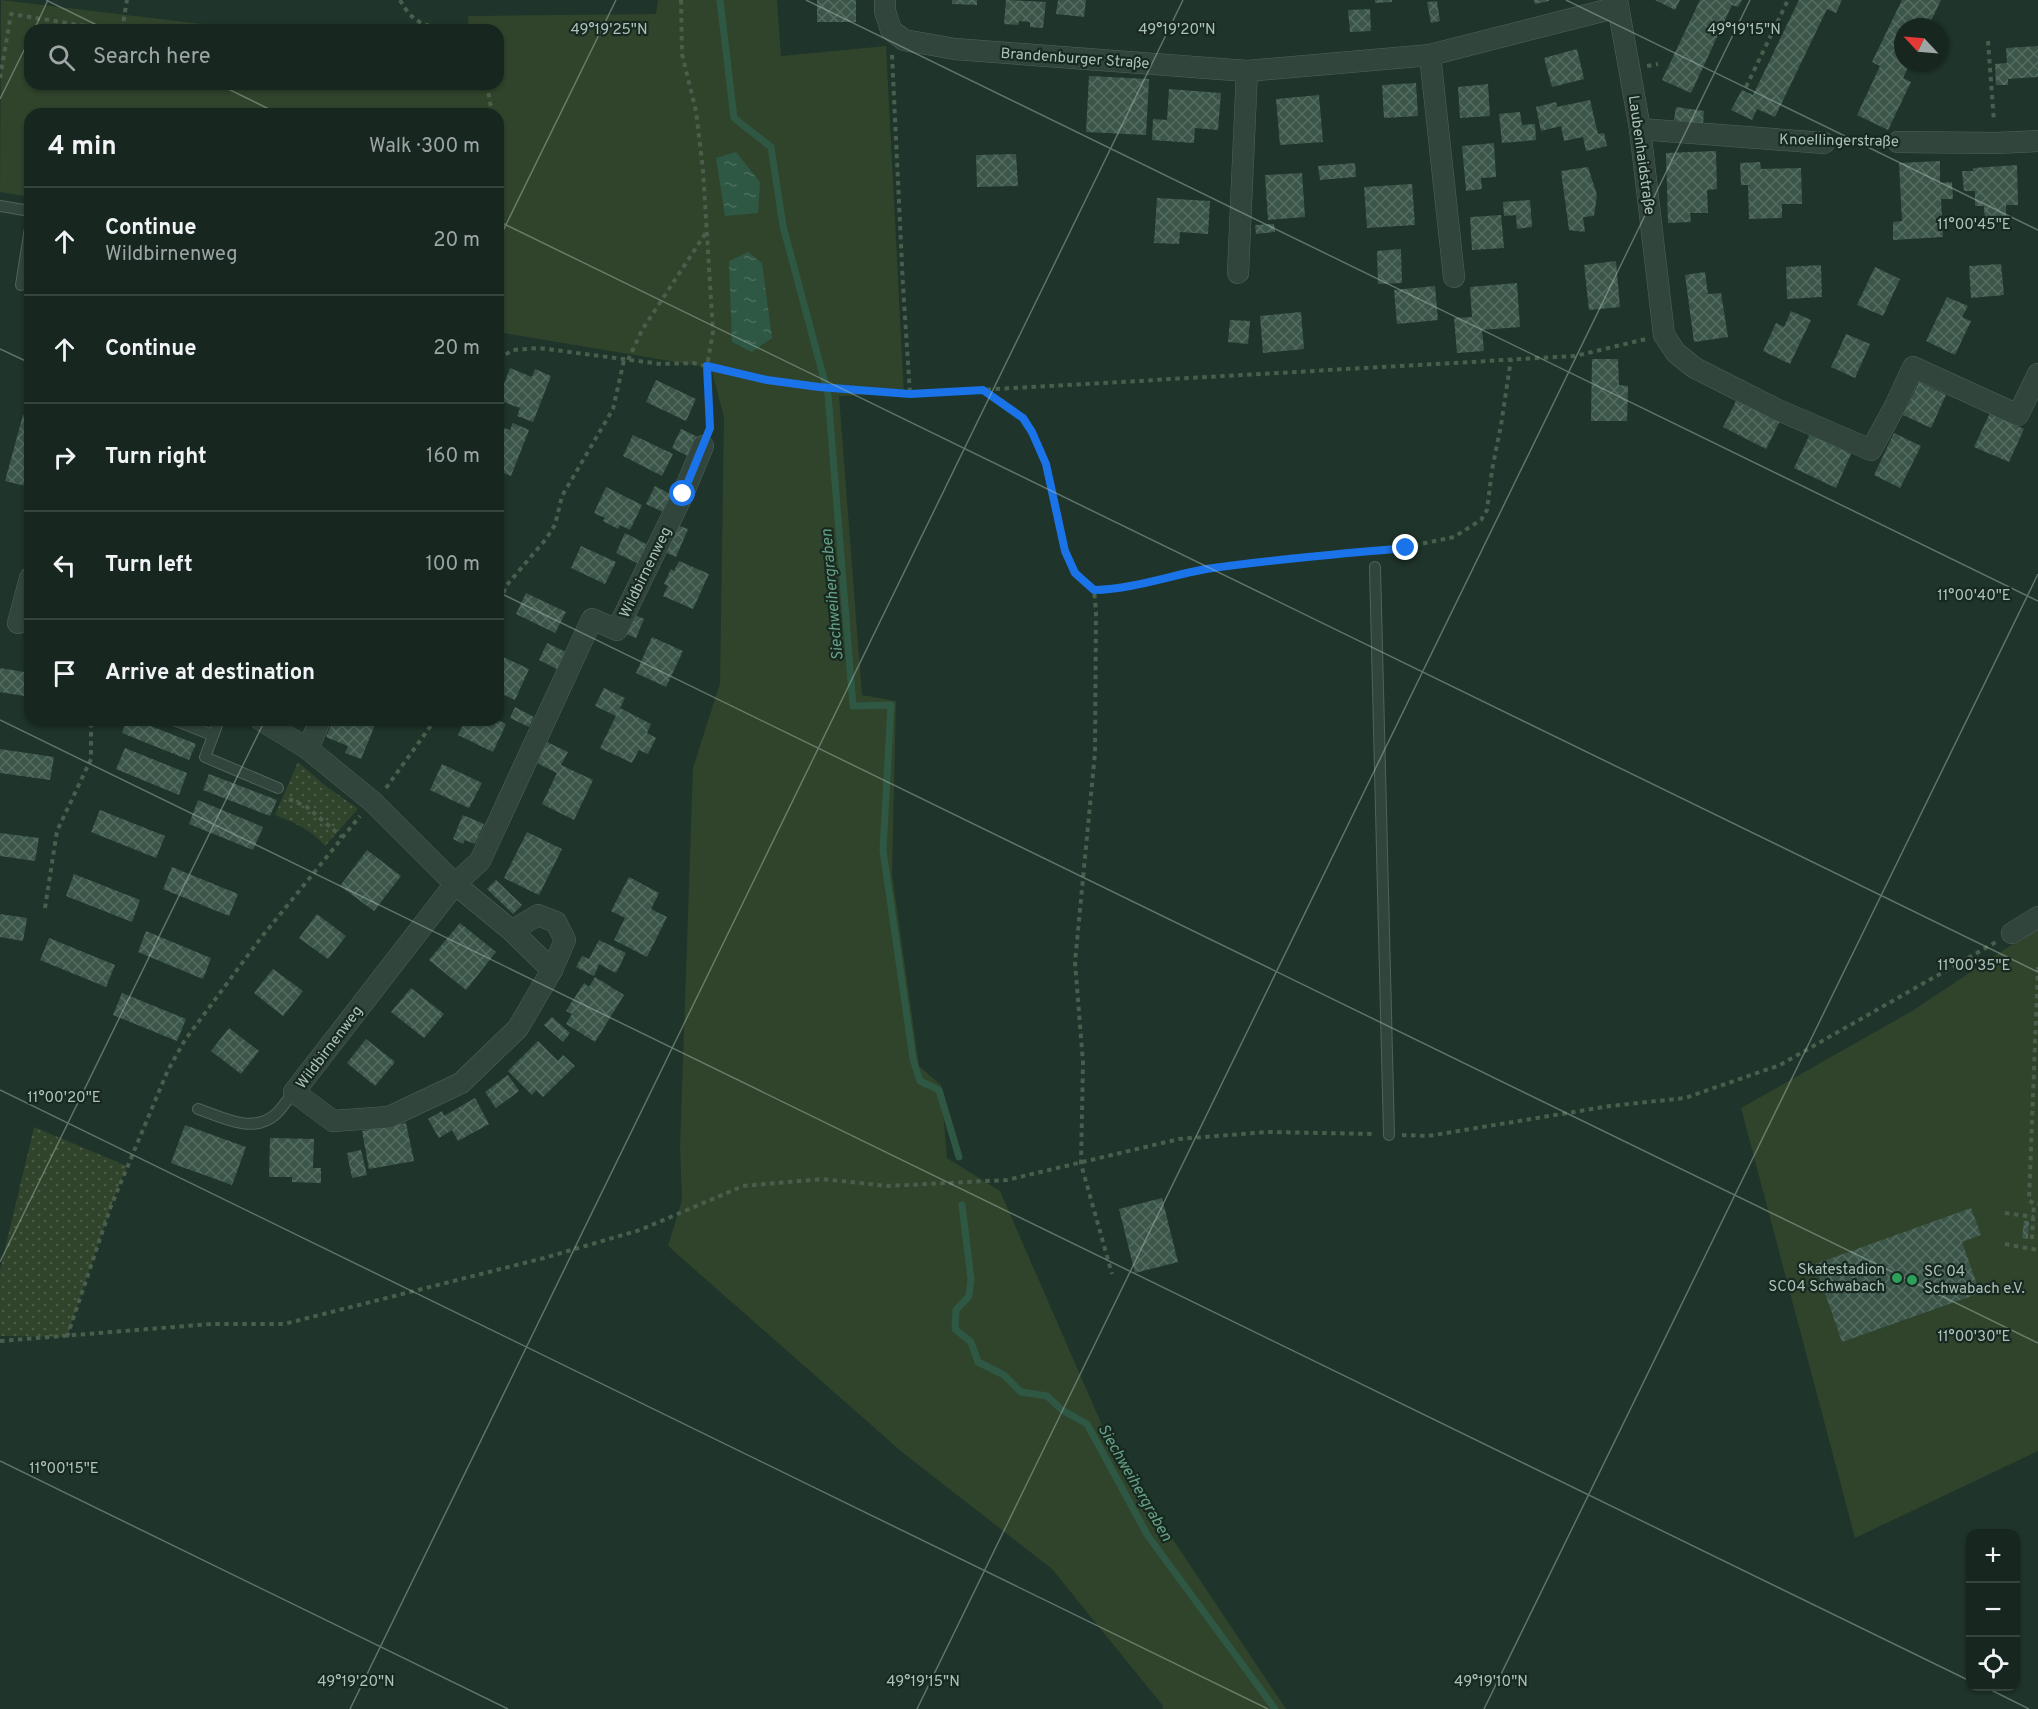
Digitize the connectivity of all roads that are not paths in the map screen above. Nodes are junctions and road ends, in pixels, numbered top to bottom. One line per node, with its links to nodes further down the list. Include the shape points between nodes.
1 (885, 0): 4 (street, Brandenburger Straße, via 885,11 897,35 956,49)
2 (1617, 4): 3 (street, Brandenburger Straße); 5 (street, Laubenhaidstraße)
3 (1430, 55): 4 (street, Brandenburger Straße); 13 (street)
4 (1247, 71): 12 (street)
5 (1640, 129): 8 (street, Knoellingerstraße); 15 (street, Laubenhaidstraße, via 1664,335 1676,353 1695,368 1870,450 1913,368 2018,415)
6 (2038, 141): 7 (street, Knoellingerstraße)
7 (1898, 142)
8 (1824, 143)
9 (0, 206): 10 (lane)
10 (24, 210)
11 (24, 266): 14 (lane)
12 (1238, 273)
13 (1454, 278)
14 (21, 285)
15 (2038, 374)
16 (703, 446): 27 (street, Wildbirnenweg, via 617,630 592,619 480,861)
17 (1375, 567): 34 (lane)
18 (24, 597): 19 (street)
19 (16, 623)
20 (189, 726): 24 (lane)
21 (216, 726): 24 (lane)
22 (271, 726): 25 (street)
23 (318, 726): 25 (street)
24 (212, 735): 26 (lane, via 205,757)
25 (308, 749): 27 (street, via 373,801)
26 (278, 788)
27 (455, 884): 29 (street); 32 (street, Wildbirnenweg)
28 (2038, 917): 30 (street)
29 (512, 931): 31 (street); 31 (street, Wildbirnenweg, via 538,915 556,922 565,940)
30 (2012, 933)
31 (552, 970): 32 (street, Wildbirnenweg, via 518,1028 461,1083 389,1117 333,1121)
32 (294, 1092): 33 (lane, via 275,1115 252,1125)
33 (198, 1109)
34 (1389, 1135)

